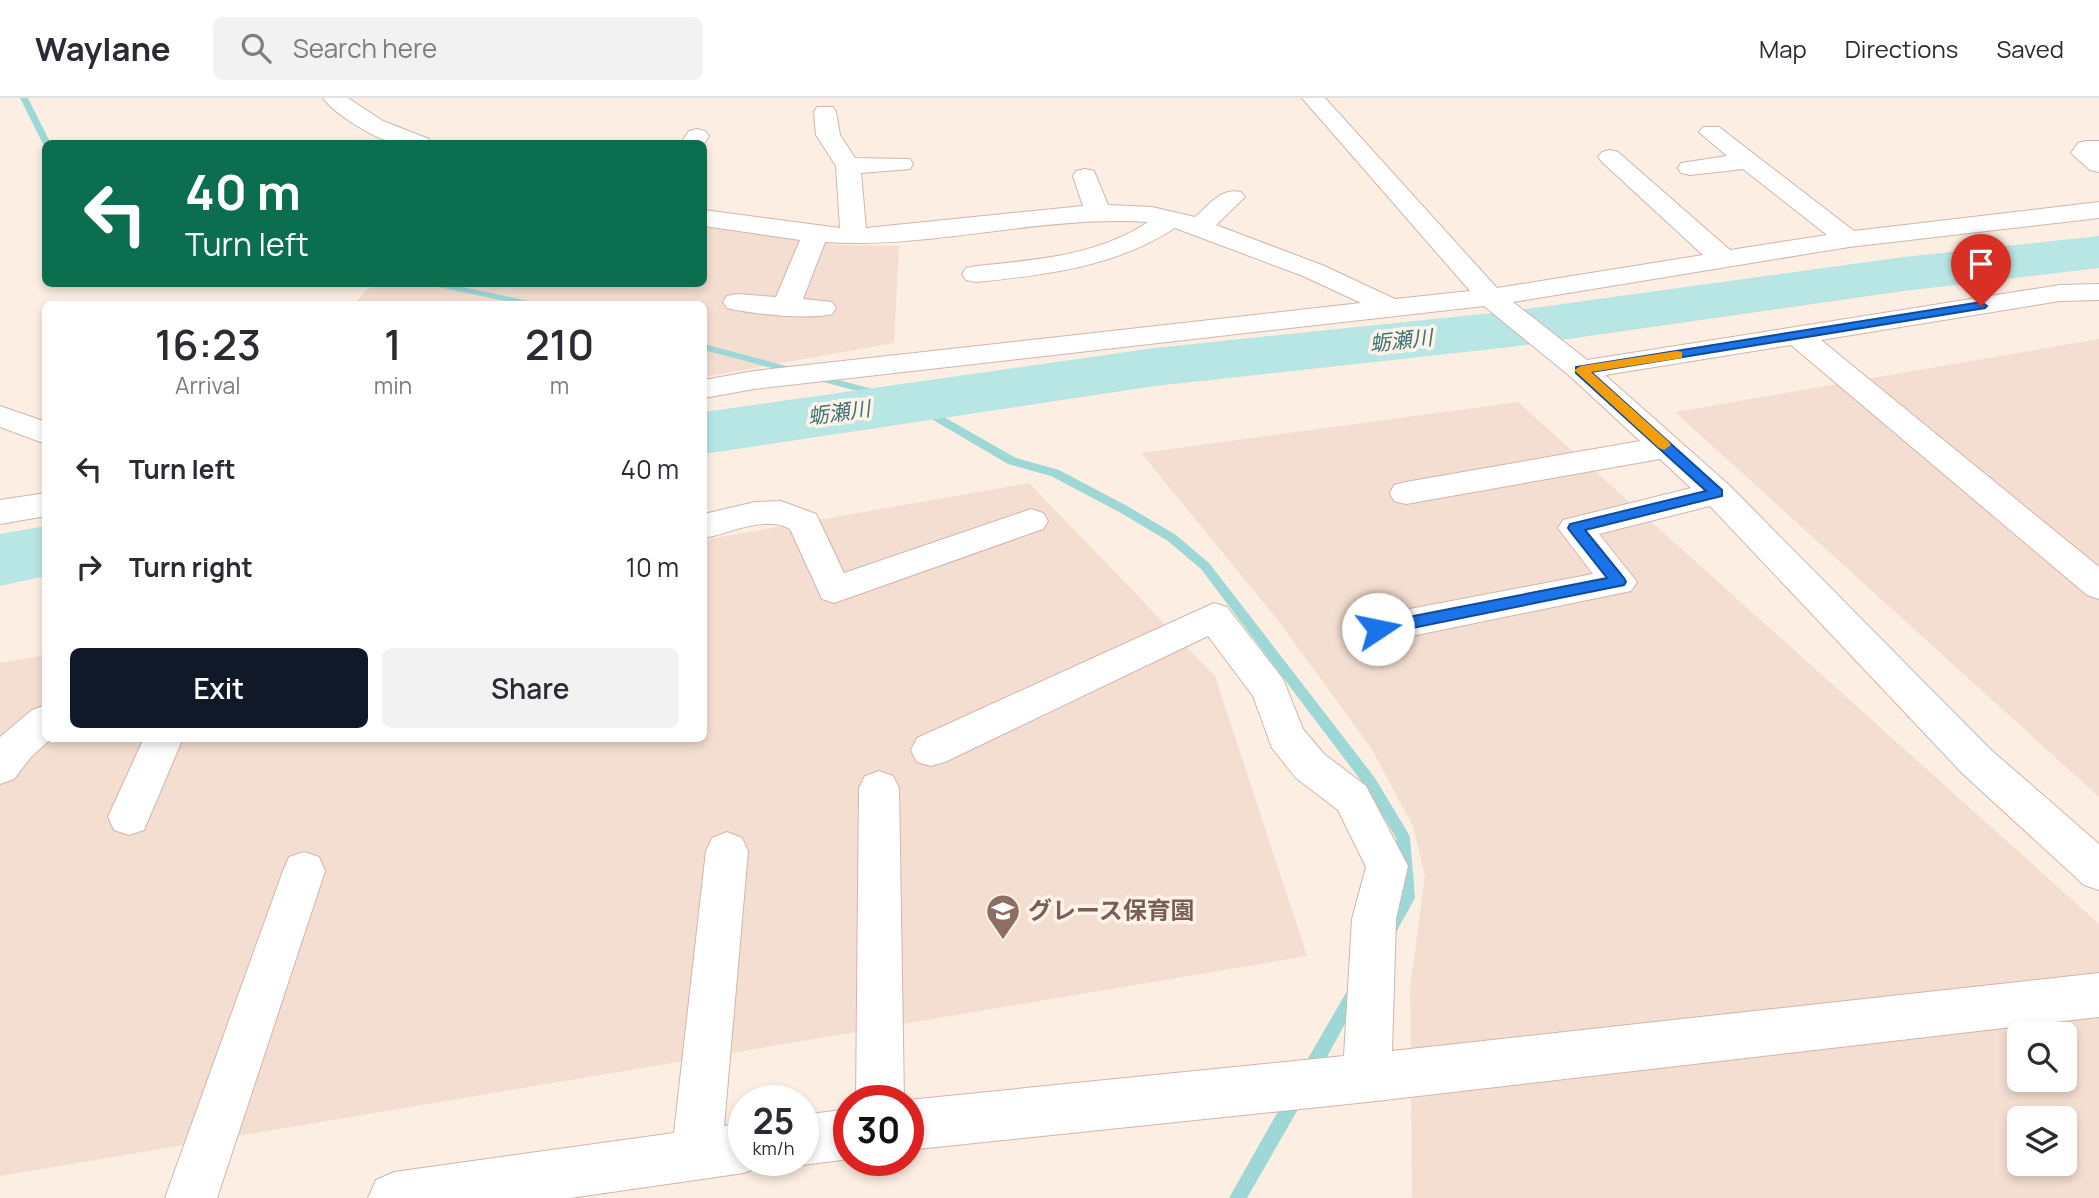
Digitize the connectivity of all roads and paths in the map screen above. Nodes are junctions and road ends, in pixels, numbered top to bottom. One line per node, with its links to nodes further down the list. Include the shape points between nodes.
1 (334, 98): 5 (street, via 369,125)
2 (1313, 98): 28 (street)
3 (825, 112): 11 (street, via 828,135)
4 (1711, 132): 8 (street)
5 (410, 140)
6 (2099, 148): 10 (street, via 2085,148 2083,153)
7 (1610, 157): 23 (street)
8 (1748, 161): 12 (street); 22 (street)
9 (901, 164): 11 (street)
10 (2099, 165)
11 (848, 166): 21 (street)
12 (1690, 168)
13 (1085, 176): 16 (street)
14 (1232, 197): 19 (street)
15 (2099, 210): 22 (street)
16 (1098, 212): 18 (street); 21 (street)
17 (707, 218): 20 (street)
18 (1171, 219): 19 (street); 24 (street, via 1150,234 1083,261)
19 (1198, 228): 31 (street, via 1304,266)
20 (816, 233): 21 (street); 30 (street)
21 (854, 235)
22 (1849, 239): 23 (street)
23 (1724, 259): 28 (street)
24 (1006, 271): 25 (street); 27 (street)
25 (976, 274)
26 (2093, 296): 33 (street, via 2060,293)
27 (1011, 299)
28 (1494, 300): 31 (street); 34 (street)
29 (737, 302): 30 (street)
30 (786, 306): 32 (street)
31 (1389, 307): 35 (street)
32 (822, 308)
33 (1798, 336): 34 (street); 45 (street)
34 (1574, 365): 38 (street)
35 (707, 389)
36 (0, 416): 37 (street)
37 (42, 432)
38 (1666, 447): 39 (street); 40 (street)
39 (1406, 493)
40 (1717, 493): 46 (street, via 1575,528 1619,582); 54 (street, via 1976,761)
41 (42, 505): 42 (street)
42 (0, 512)
43 (1031, 521): 44 (street, via 834,590 804,522 797,517 775,511)
44 (707, 525)
45 (2099, 586)
46 (1378, 629)
47 (42, 723): 50 (street)
48 (162, 742): 52 (street)
49 (931, 750): 57 (street, via 1214,617 1270,690 1286,737 1310,766 1352,798 1387,866 1374,919)
50 (0, 767)
51 (879, 788): 58 (street)
52 (129, 817)
53 (727, 851): 60 (street)
54 (2099, 871)
55 (303, 872): 61 (street)
56 (2099, 995): 57 (street)
57 (1367, 1078): 59 (street)
58 (880, 1085)
59 (924, 1123)
60 (721, 1152): 62 (street)
61 (191, 1198)
62 (394, 1198)

